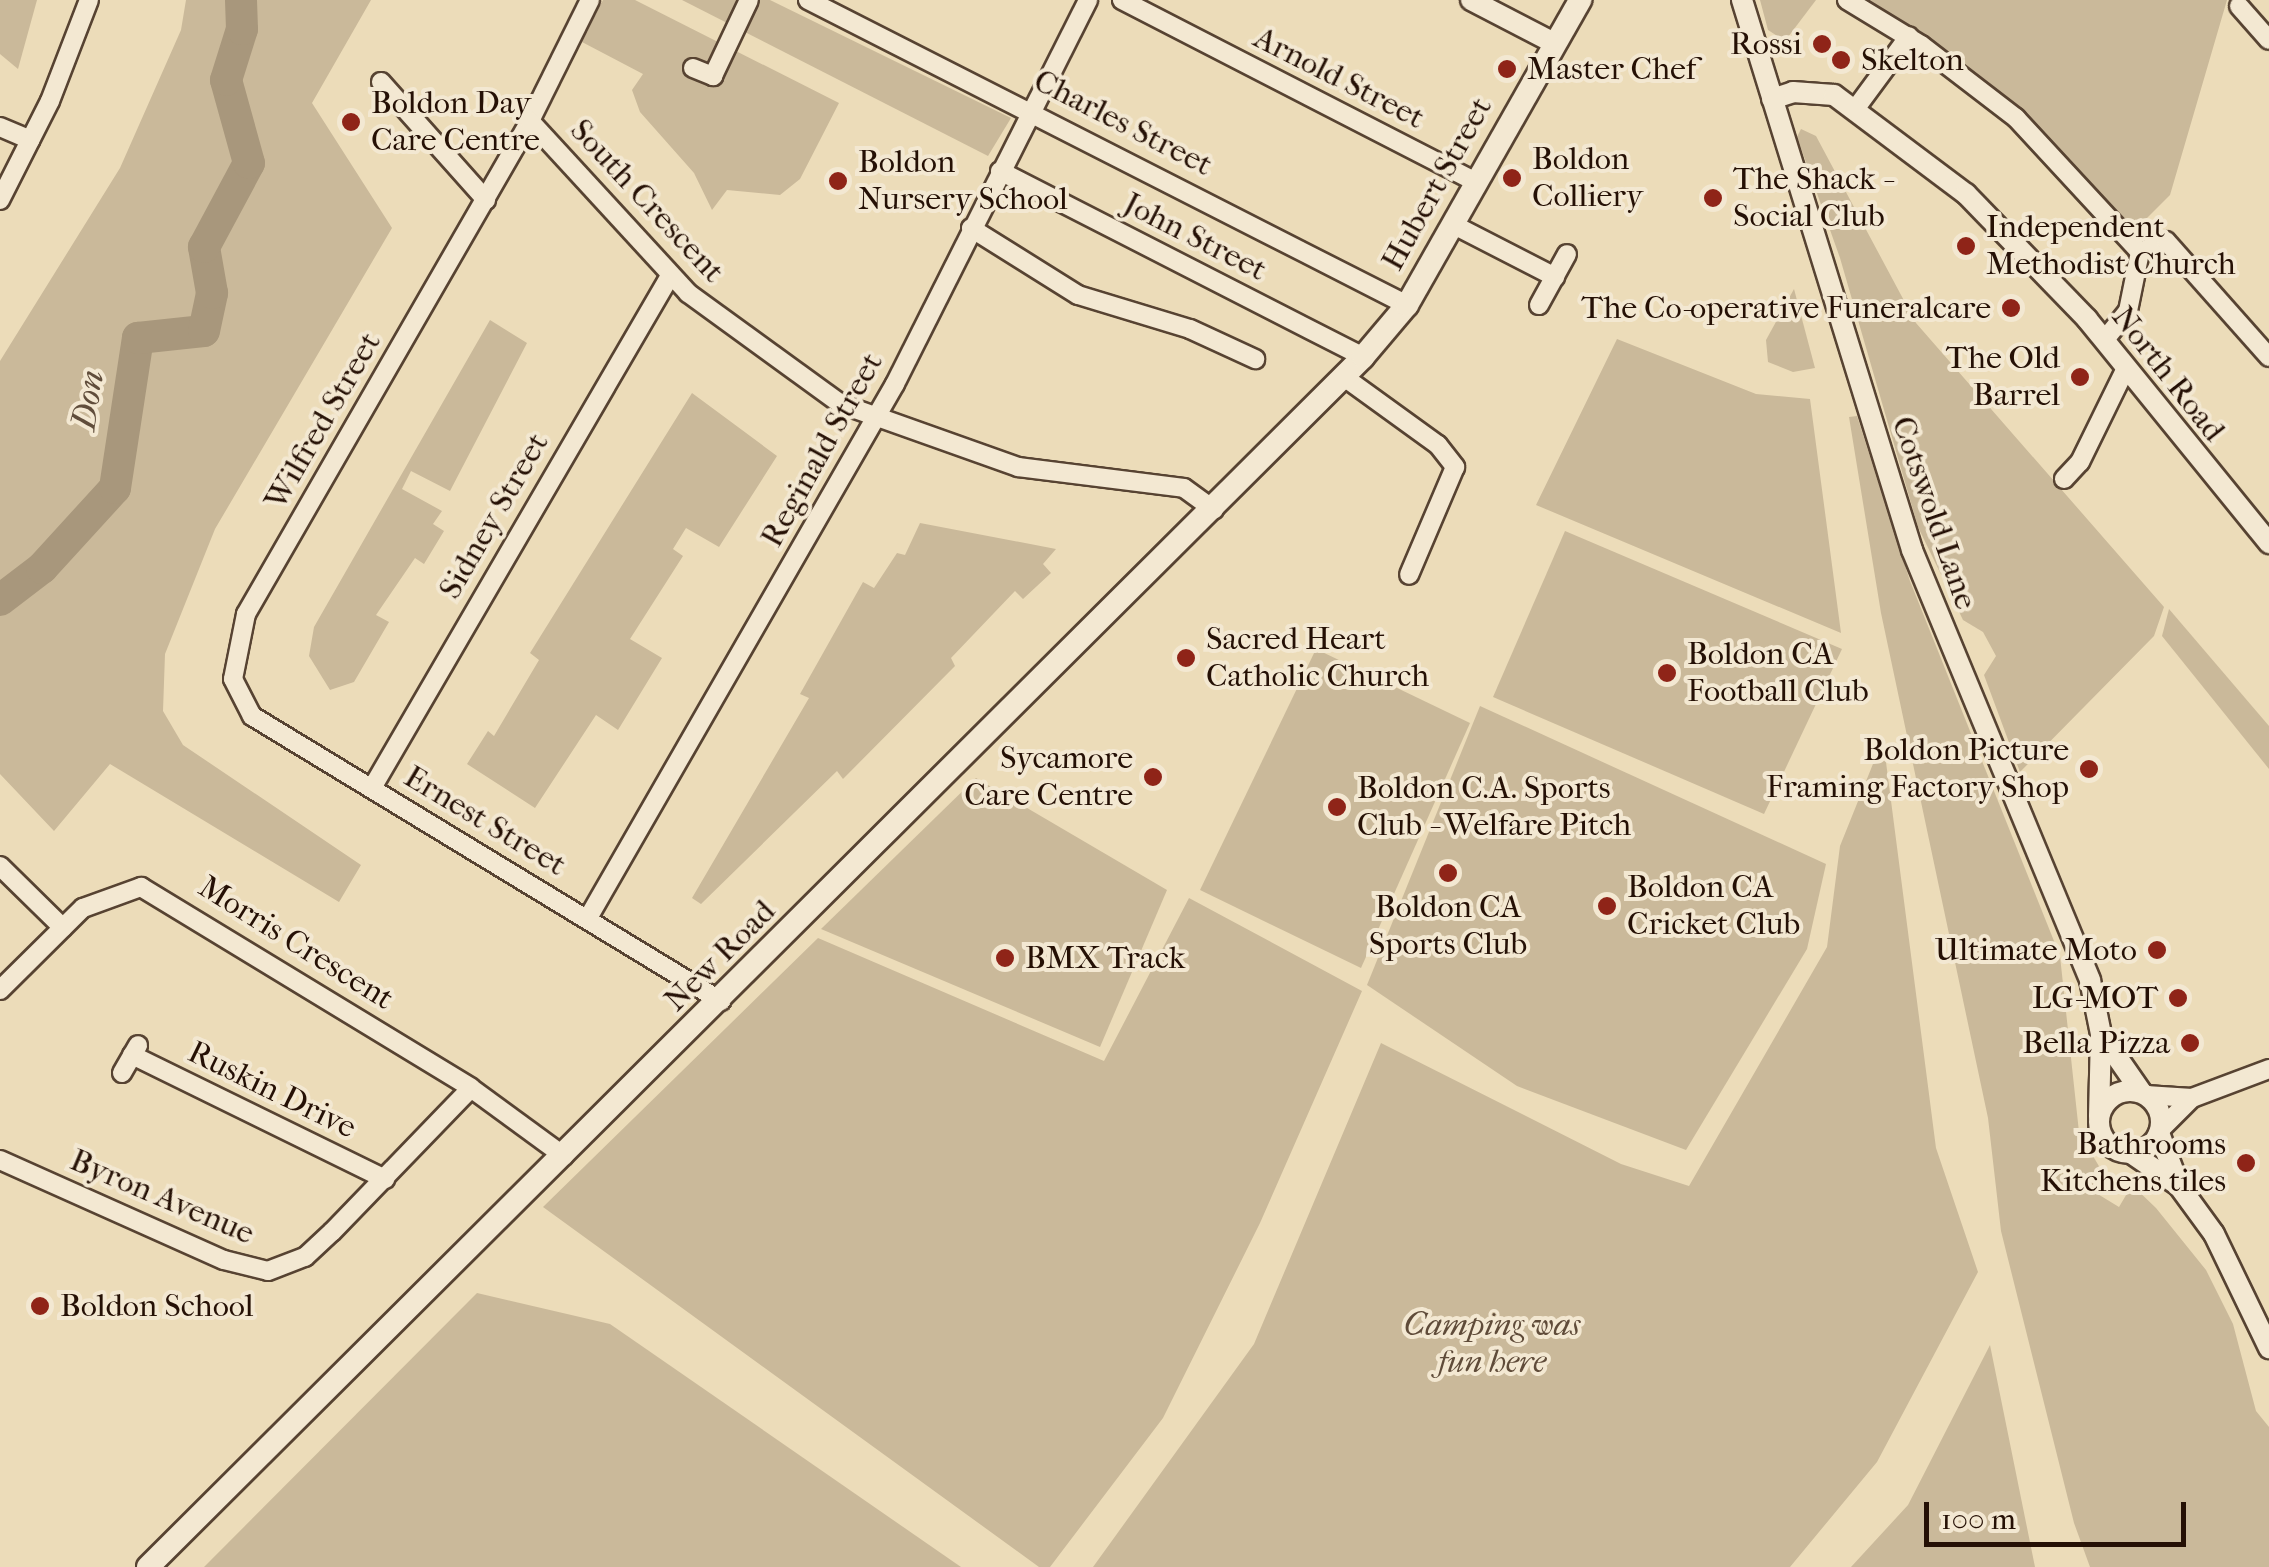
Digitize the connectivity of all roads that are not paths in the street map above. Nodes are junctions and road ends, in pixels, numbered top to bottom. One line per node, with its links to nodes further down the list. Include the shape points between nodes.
1 (89, 0): 22 (street)
2 (590, 0): 20 (street, Wilfred Street)
3 (750, 0): 15 (street, via 722,81)
4 (808, 0): 19 (street, Charles Street)
5 (1088, 0): 19 (street, Reginald Street)
6 (1122, 0): 24 (street, Arnold Street)
7 (1471, 0): 14 (street)
8 (1580, 0): 14 (main road, Hubert Street)
9 (1742, 0): 17 (street, Cotswold Lane)
10 (1848, 0): 12 (street)
11 (2239, 6): 13 (street)
12 (1908, 36): 18 (street); 29 (street, via 2016,118)
13 (2269, 40)
14 (1554, 42): 24 (main road, Hubert Street)
15 (693, 68)
16 (382, 82): 26 (street)
17 (1772, 99): 18 (street, North Road, via 1816,91); 53 (street, Cotswold Lane, via 1912,550 2078,950)
18 (1856, 108): 35 (street, North Road, via 2013,239)
19 (1032, 109): 23 (street, Reginald Street); 33 (street, Charles Street)
20 (530, 121): 26 (street, Wilfred Street); 31 (street, South Crescent)
21 (0, 128): 22 (street)
22 (30, 140): 25 (street)
23 (1000, 171): 28 (street, Reginald Street); 36 (street, John Street)
24 (1476, 182): 27 (main road, Hubert Street)
25 (0, 200)
26 (486, 200): 46 (street, Wilfred Street, via 246,614)
27 (1452, 224): 32 (street); 33 (main road, Hubert Street)
28 (972, 228): 38 (street, via 1078,295 1190,329); 41 (street, Reginald Street)
29 (2140, 252): 35 (street, via 2128,311); 37 (street, via 2166,241)
30 (1567, 254): 32 (street)
31 (670, 276): 41 (street, South Crescent, via 800,379); 47 (street, Sidney Street)
32 (1554, 277): 34 (street)
33 (1407, 305): 36 (main road, Hubert Street)
34 (1540, 305)
35 (2104, 342): 39 (street, North Road)
36 (1364, 357): 40 (main road, Hubert Street)
37 (2269, 357)
38 (1255, 360)
39 (2125, 370): 42 (street, via 2080,462); 44 (street, North Road)
40 (1339, 382): 43 (main road, New Road); 45 (street, via 1438,445 1455,466)
41 (874, 421): 43 (street, South Crescent, via 1018,467 1184,488); 49 (street, Reginald Street)
42 (2064, 478)
43 (1214, 510): 52 (main road, New Road)
44 (2269, 543)
45 (1409, 575)
46 (233, 679): 47 (street, Ernest Street, via 252,716)
47 (372, 788): 49 (street, Ernest Street)
48 (0, 866): 50 (street)
49 (588, 918): 52 (street, Ernest Street)
50 (63, 928): 51 (street, Morris Crescent); 56 (street, Morris Crescent, via 110,893 141,887 162,894)
51 (0, 990)
52 (720, 1001): 62 (main road, New Road)
53 (2101, 1034): 57 (street, Cotswold Lane); 59 (street, Cotswold Lane)
54 (2269, 1069): 58 (street)
55 (122, 1073): 64 (street, Ruskin Drive, via 135,1050)
56 (471, 1088): 62 (street, Morris Crescent); 64 (street, Byron Avenue)
57 (2144, 1094): 58 (street); 59 (street, via 2115,1095); 60 (street, via 2158,1110)
58 (2192, 1098): 60 (street)
59 (2099, 1117): 61 (street, via 2107,1143)
60 (2159, 1131): 61 (street); 65 (street)
61 (2132, 1153): 65 (street)
62 (564, 1156): 67 (main road, New Road)
63 (0, 1160): 64 (street, Byron Avenue, via 224,1260 268,1270 304,1257)
64 (385, 1178)
65 (2178, 1186): 66 (street, via 2211,1229)
66 (2269, 1348)
67 (148, 1567)

